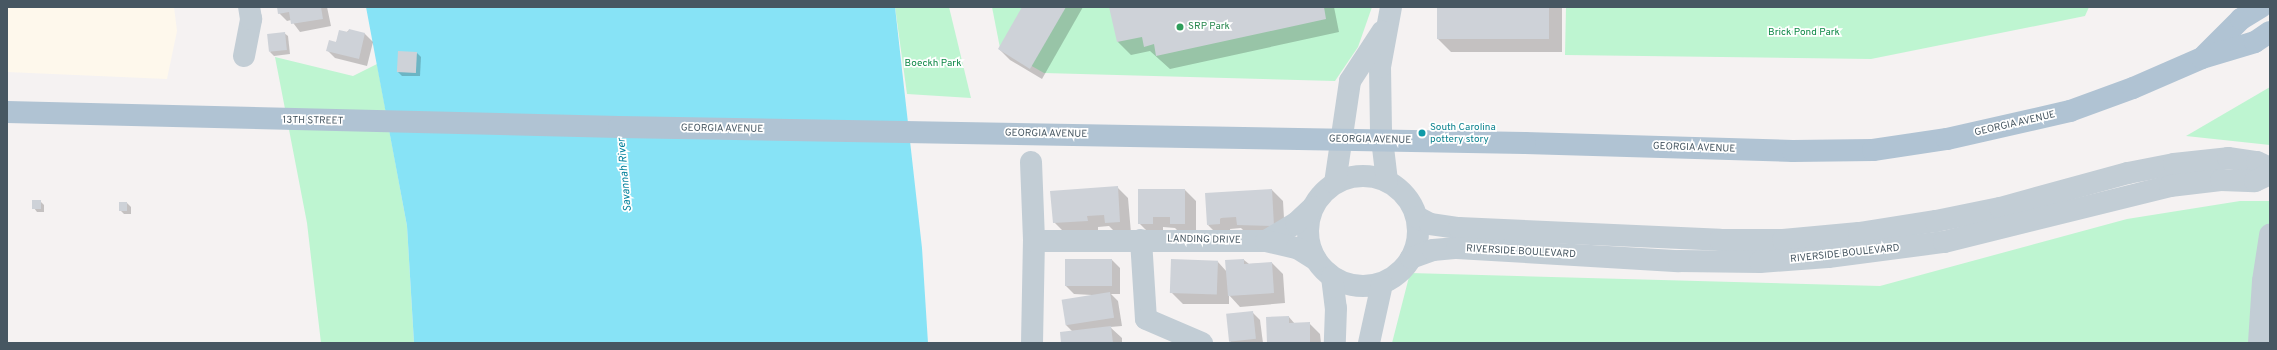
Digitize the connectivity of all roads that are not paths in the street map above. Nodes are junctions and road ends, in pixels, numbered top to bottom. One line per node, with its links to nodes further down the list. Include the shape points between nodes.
1 (249, 7): 5 (street, via 251,19)
2 (2261, 7): 6 (main road, GEORGIA AVENUE, via 2242,19)
3 (1389, 13): 12 (street, via 1380,67 1381,131); 13 (street, via 1350,81)
4 (2270, 32): 6 (main road, GEORGIA AVENUE, via 2254,42)
5 (244, 56)
6 (2202, 58): 8 (main road, GEORGIA AVENUE, bridge, via 2133,88 2070,110 1947,139 1873,150 1793,152 1525,143)
7 (7, 112): 8 (main road, 13TH STREET)
8 (619, 127)
9 (1031, 162): 18 (street)
10 (2270, 168): 15 (street, RIVERSIDE BOULEVARD, via 2257,162 2228,158 2174,164 2128,173 2000,208 1936,221 1860,233 1784,240 1720,240 1459,228 1430,224)
11 (2270, 174): 20 (street, RIVERSIDE BOULEVARD, via 2255,181 2221,180 2170,186 1944,242 1828,257 1760,262 1679,261 1457,248 1434,250)
12 (1387, 181): 13 (street, via 1362,175); 15 (street, via 1406,196)
13 (1335, 183): 14 (street, via 1322,194)
14 (1314, 207): 19 (street); 21 (street, via 1309,220 1308,235)
15 (1417, 217): 20 (street, via 1416,248)
16 (2270, 235): 28 (street, via 2263,281)
17 (1141, 240): 18 (street, LANDING DRIVE); 19 (street, LANDING DRIVE); 25 (street, via 1146,319)
18 (1034, 241): 24 (street)
19 (1266, 241): 21 (street, LANDING DRIVE, via 1297,248)
20 (1411, 258): 23 (street, via 1405,268)
21 (1316, 260): 22 (street)
22 (1332, 277): 23 (street, via 1363,287); 26 (street, via 1336,308)
23 (1382, 284): 27 (street)
24 (1032, 343)
25 (1202, 343)
26 (1335, 343)
27 (1369, 343)
28 (2259, 343)

